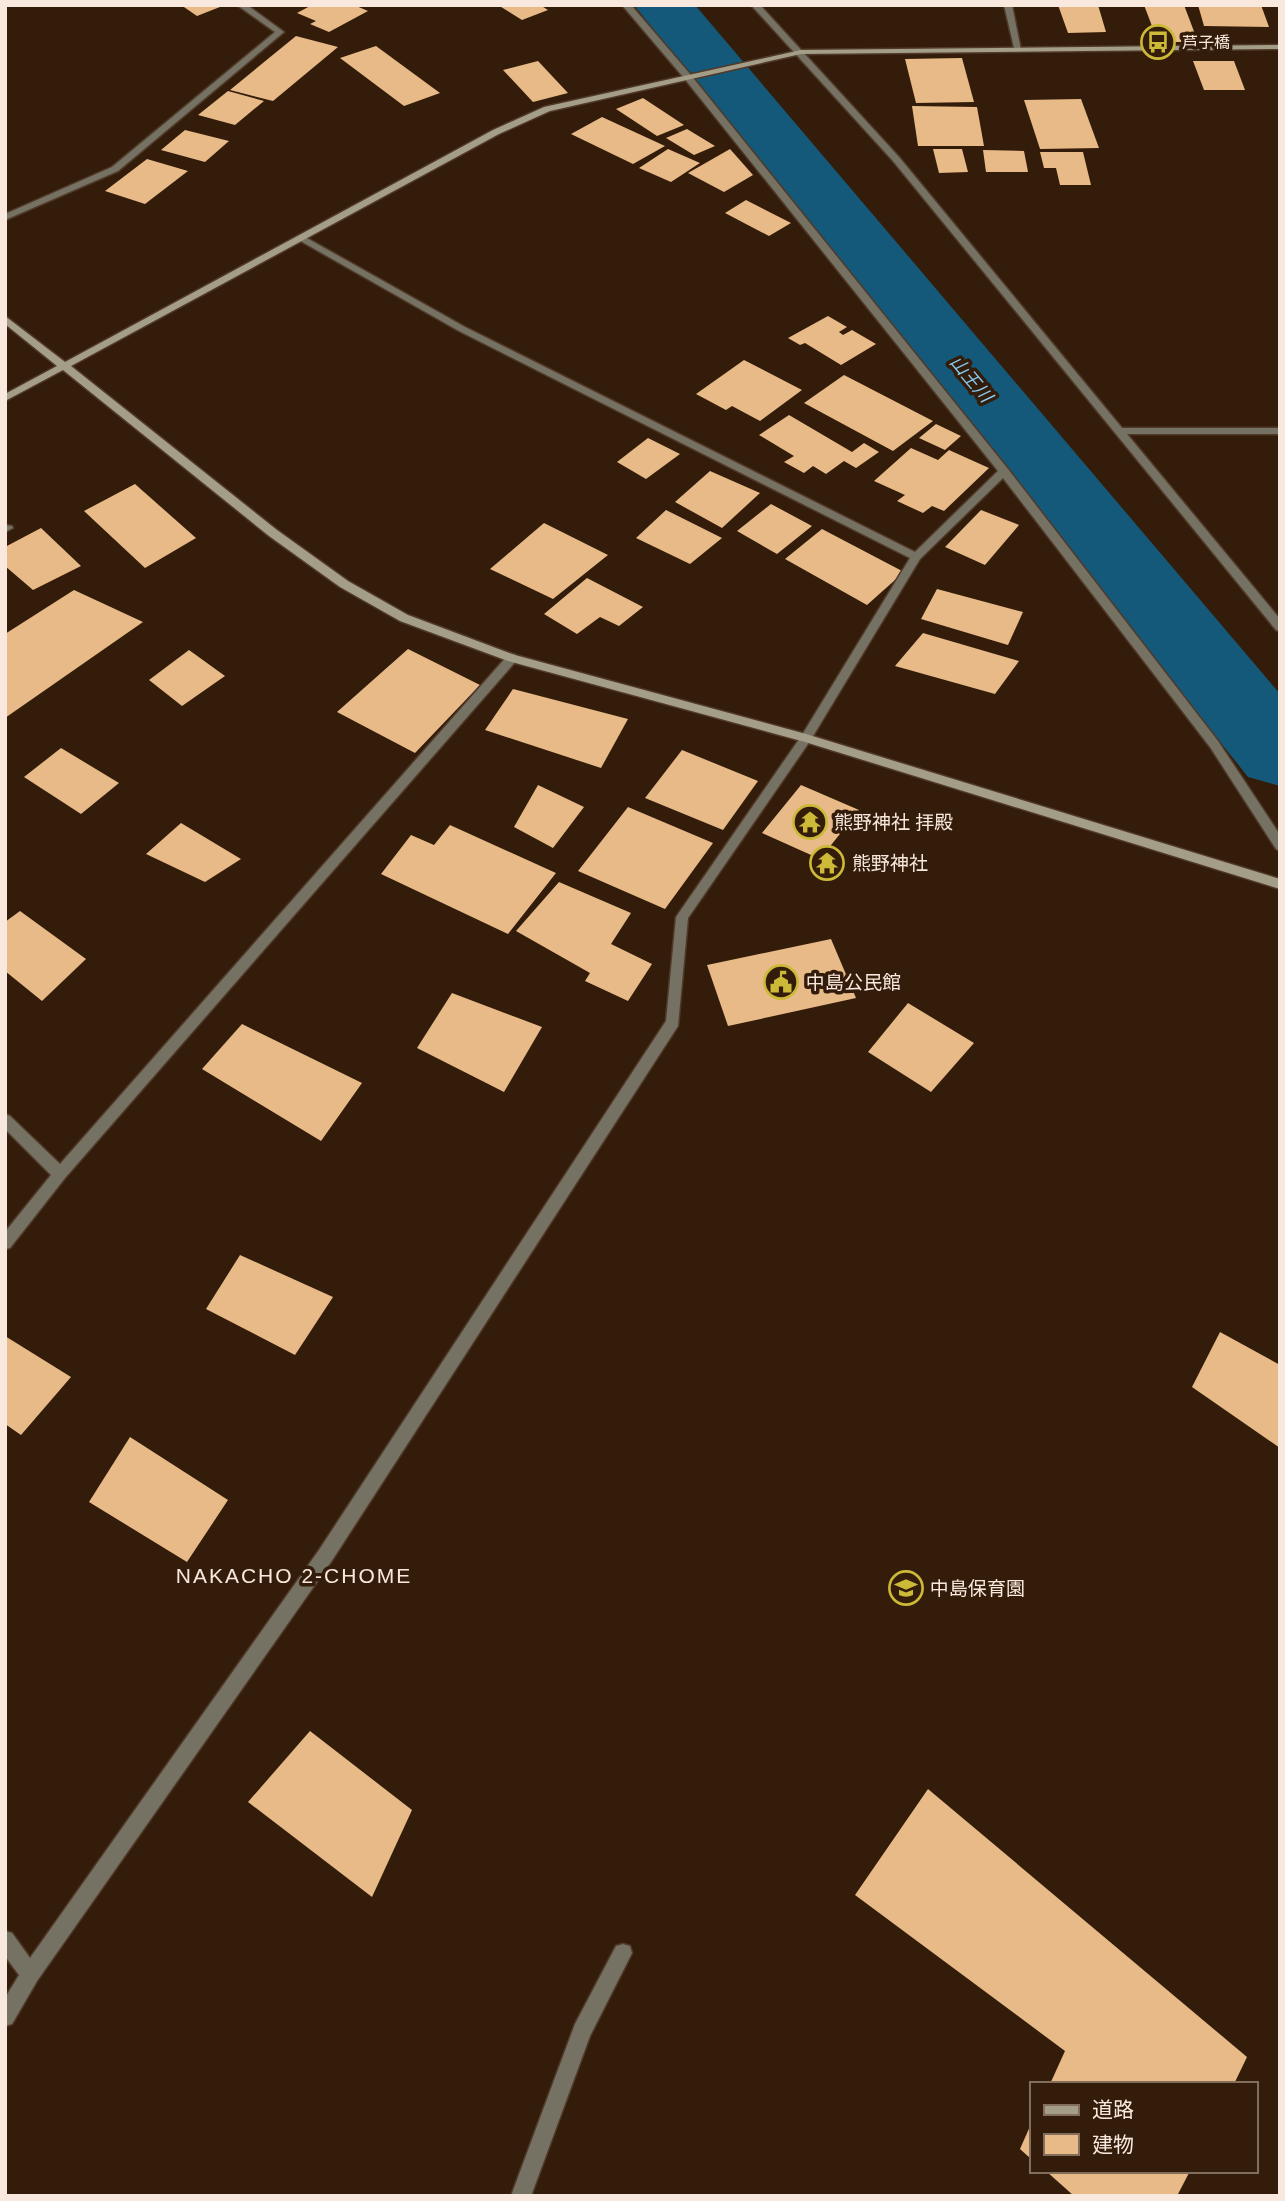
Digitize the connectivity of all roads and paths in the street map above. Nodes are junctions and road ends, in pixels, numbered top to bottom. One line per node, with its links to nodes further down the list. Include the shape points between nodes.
1 (241, 5): 9 (street, via 280,32 115,169)
2 (626, 5): 8 (street)
3 (755, 5): 7 (street)
4 (1008, 5): 6 (street)
5 (1280, 47): 6 (street)
6 (1018, 48): 7 (street)
7 (801, 52): 8 (street); 14 (street, via 896,159)
8 (687, 76): 10 (street, via 547,109 496,132); 16 (street)
9 (5, 217)
10 (302, 239): 12 (street); 17 (street, via 462,329)
11 (5, 319): 12 (street)
12 (67, 366): 13 (street); 19 (street, via 273,533 344,584 404,618)
13 (5, 398)
14 (1117, 431): 15 (street); 18 (street)
15 (1280, 431)
16 (1004, 471): 17 (street); 21 (street, via 1214,744)
17 (916, 557): 20 (street)
18 (1280, 627)
19 (512, 658): 20 (street); 24 (street)
20 (806, 738): 22 (street); 28 (street, via 682,917 674,1022 325,1556)
21 (1280, 846)
22 (1280, 884)
23 (5, 1120): 24 (street)
24 (60, 1174): 25 (street)
25 (5, 1243)
26 (5, 1940): 28 (street)
27 (622, 1953): 30 (street, via 582,2031)
28 (30, 1974): 29 (street)
29 (5, 2017)
30 (521, 2196)

